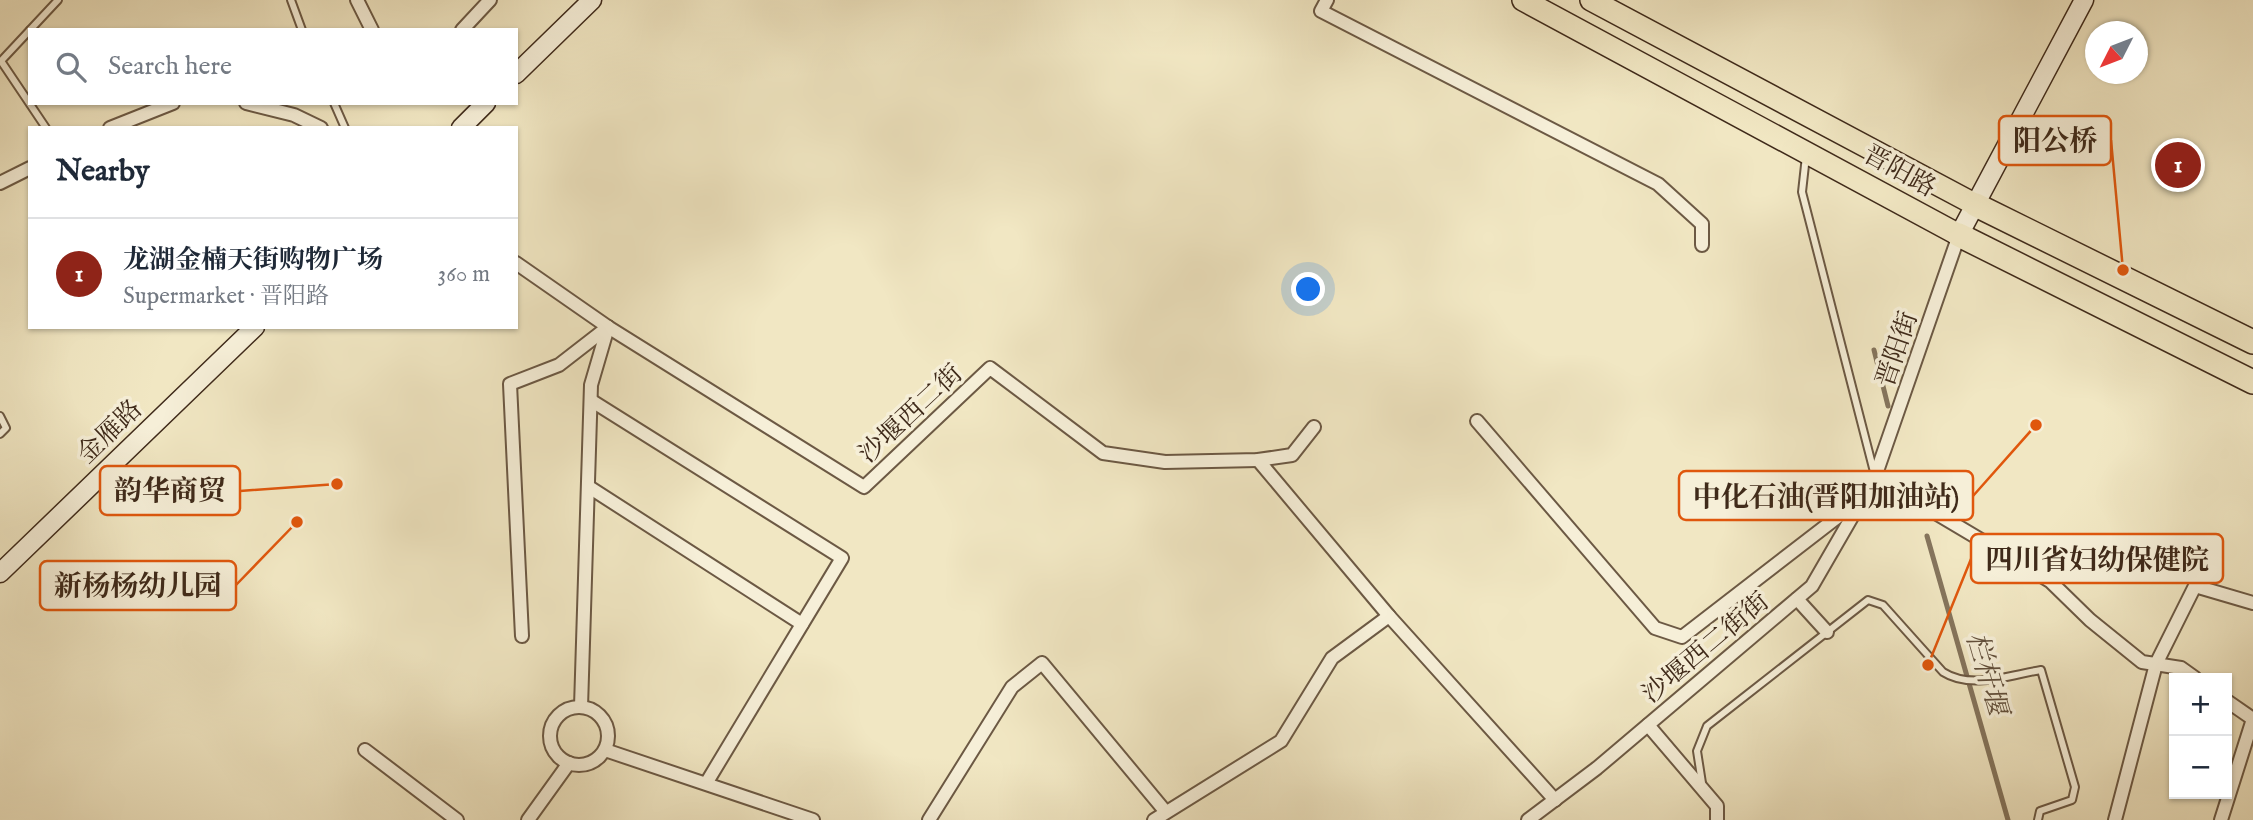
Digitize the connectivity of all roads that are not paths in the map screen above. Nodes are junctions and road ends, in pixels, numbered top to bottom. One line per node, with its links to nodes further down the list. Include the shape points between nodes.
1 (58, 0): 10 (lane)
2 (291, 0): 11 (lane)
3 (357, 0): 12 (street)
4 (490, 0): 13 (street)
5 (592, 0): 15 (street)
6 (1327, 0): 32 (street, via 1321,11 1658,184 1702,224)
7 (1523, 0): 27 (main road, 晋阳路)
8 (1591, 0): 30 (main road, 晋阳路)
9 (2084, 0): 30 (street)
10 (32, 28)
11 (301, 28)
12 (371, 28)
13 (464, 28)
14 (28, 32): 16 (lane, via 1,61)
15 (518, 72)
16 (28, 101)
17 (31, 105): 22 (lane)
18 (168, 105): 23 (street)
19 (254, 105): 24 (street)
20 (335, 105): 25 (lane)
21 (484, 105): 26 (street)
22 (45, 126)
23 (115, 126)
24 (317, 126)
25 (344, 126)
26 (463, 126)
27 (1807, 151): 31 (main road, 晋阳路); 44 (lane, via 1802,192)
28 (28, 169): 29 (street)
29 (0, 183)
30 (1976, 205): 31 (street); 36 (highway, 晋阳路)
31 (1959, 235): 37 (highway, 晋阳路); 44 (street, 晋阳街)
32 (1702, 246)
33 (518, 263): 34 (street, 沙堰西二街)
34 (608, 327): 38 (street, via 591,386); 43 (street, 沙堰西二街, via 864,486 990,368 1103,453 1165,462); 53 (street, via 559,365 510,384)
35 (253, 329): 47 (street, 金雁路)
36 (2253, 342)
37 (2253, 382)
38 (592, 401): 45 (street); 51 (street, via 842,558)
39 (0, 416): 42 (lane, via 6,428)
40 (1477, 421): 46 (street, via 1655,628 1682,637)
41 (1314, 427): 43 (street, 沙堰西二街, via 1292,455)
42 (0, 434)
43 (1258, 460): 50 (street)
44 (1875, 478): 46 (street, 沙堰西二街街); 54 (street, via 2050,582 2141,662)
45 (589, 487): 51 (street); 57 (street)
46 (1863, 498): 48 (street, 沙堰西二街街, via 1812,586)
47 (0, 573)
48 (1797, 599): 52 (street); 58 (street, 沙堰西二街街)
49 (2253, 603): 54 (street, via 2195,586)
50 (1389, 616): 64 (street); 65 (street, via 1332,658 1281,741)
51 (802, 624): 62 (street)
52 (1827, 632): 63 (lane, via 1707,726 1697,751); 73 (lane, via 1868,600 1883,605 1954,679 1973,682 2040,670 2075,787 2071,800 2040,811)
53 (522, 636)
54 (2155, 664): 55 (street); 74 (street)
55 (2188, 673)
56 (2232, 704): 75 (street, via 2253,719)
57 (581, 707): 60 (street, via 597,713 607,726); 61 (street, via 565,710 551,729 552,746)
58 (1648, 725): 63 (street); 64 (street, 沙堰西二街街)
59 (365, 750): 66 (street)
60 (605, 750): 61 (street, via 593,762); 62 (street)
61 (569, 763): 67 (street)
62 (707, 782): 68 (street)
63 (1702, 789): 72 (street, via 1717,806)
64 (1555, 800): 71 (street, 沙堰西二街街)
65 (1165, 811): 69 (street, via 1042,663 1012,687); 70 (street)
66 (457, 820)
67 (528, 820)
68 (813, 820)
69 (929, 820)
70 (1154, 820)
71 (1528, 820)
72 (1717, 820)
73 (2038, 820)
74 (2115, 820)
75 (2221, 820)

